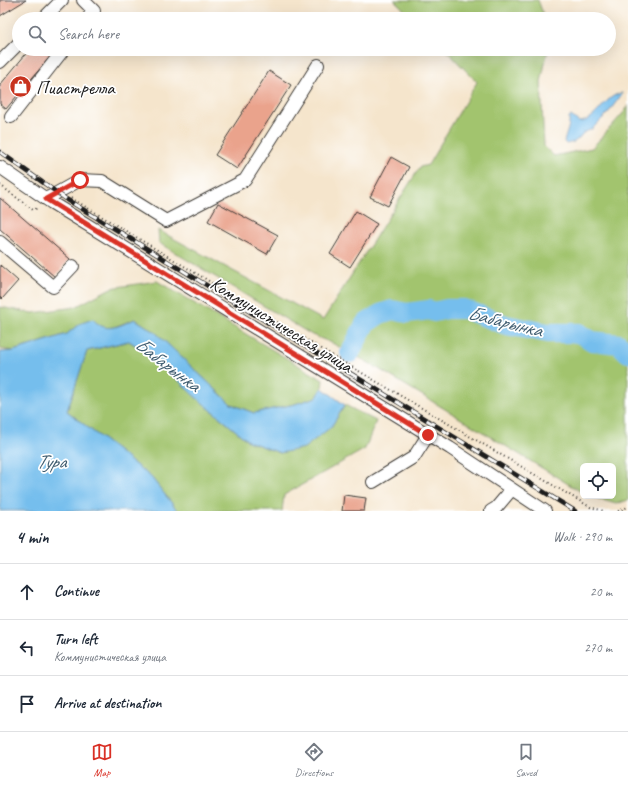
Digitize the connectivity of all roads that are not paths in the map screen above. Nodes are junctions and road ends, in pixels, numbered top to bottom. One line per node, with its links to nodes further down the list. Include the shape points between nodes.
1 (62, 0): 3 (street)
2 (83, 0): 4 (street)
3 (50, 12)
4 (93, 12)
5 (12, 50): 7 (street)
6 (59, 56): 9 (street)
7 (0, 62)
8 (318, 65): 11 (street, via 245,180 166,221 102,181 80,180)
9 (11, 117)
10 (0, 166): 11 (street, Коммунистическая улица)
11 (46, 199): 14 (street, Коммунистическая улица)
12 (0, 242): 13 (street, via 53,287)
13 (73, 266)
14 (428, 435): 15 (street, via 414,457); 16 (street, Коммунистическая улица)
15 (374, 482)
16 (512, 489): 17 (street); 18 (street, Коммунистическая улица)
17 (491, 511)
18 (545, 511)

